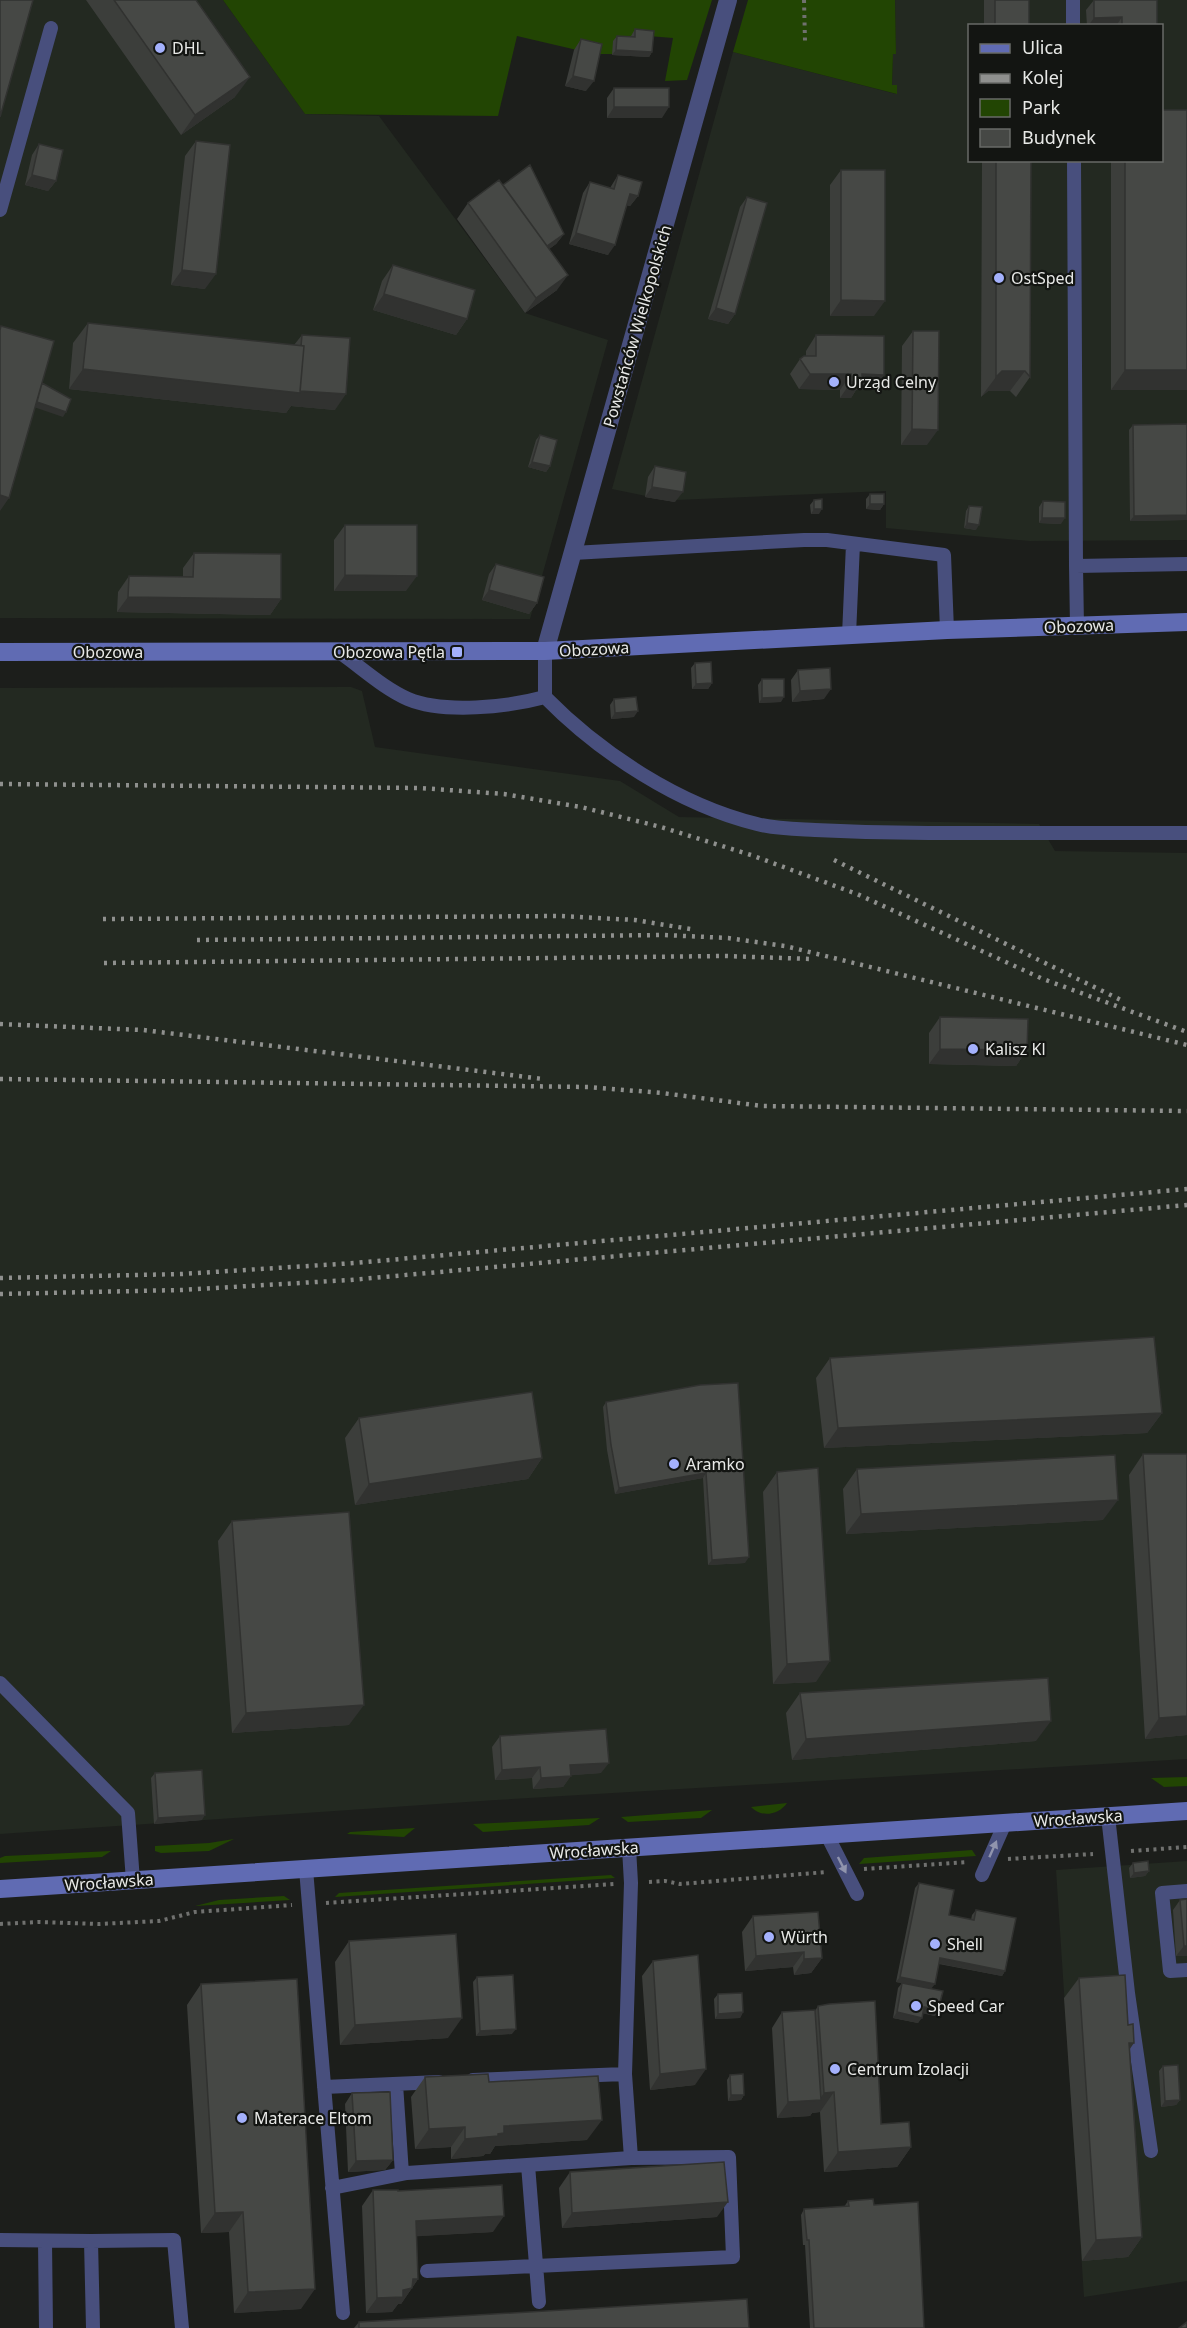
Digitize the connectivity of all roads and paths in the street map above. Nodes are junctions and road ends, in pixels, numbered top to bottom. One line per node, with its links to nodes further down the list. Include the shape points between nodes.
1 (728, 0): 10 (street, Powstańców Wielkopolskich)
2 (804, 0): 6 (path)
3 (1073, 0): 4 (lane)
4 (1073, 24)
5 (51, 28): 8 (lane)
6 (805, 40)
7 (1074, 162): 12 (lane)
8 (0, 210)
9 (853, 544): 10 (lane, via 804,540); 15 (lane, via 944,555); 16 (lane)
10 (573, 553): 18 (street, Powstańców Wielkopolskich)
11 (1187, 564): 12 (lane)
12 (1076, 566): 14 (lane)
13 (1187, 622): 14 (street, Obozowa)
14 (1077, 626): 15 (street, Obozowa)
15 (947, 630): 16 (street, Obozowa)
16 (849, 635): 18 (street, Obozowa)
17 (339, 651): 18 (street, Obozowa); 19 (street, Obozowa); 20 (lane, via 394,691 424,704 518,705)
18 (545, 651): 20 (lane)
19 (0, 652)
20 (545, 697): 21 (lane, via 617,758 656,782 696,802 759,825 904,833)
21 (1187, 833)
22 (0, 1683): 34 (lane, via 128,1813)
23 (1187, 1811): 24 (street, Wrocławska)
24 (1108, 1816): 25 (street, Wrocławska); 29 (lane)
25 (1005, 1823): 26 (street, Wrocławska); 30 (lane, one-way to 25)
26 (827, 1835): 27 (street, Wrocławska); 32 (lane, one-way to 32)
27 (629, 1848): 31 (street, Wrocławska); 35 (lane)
28 (1187, 1848): 29 (path)
29 (1112, 1852): 30 (path); 45 (lane)
30 (988, 1861): 32 (path); 33 (lane)
31 (306, 1869): 34 (street, Wrocławska); 39 (lane)
32 (845, 1870): 35 (path, via 680,1884); 38 (lane)
33 (982, 1875)
34 (132, 1881): 36 (street, Wrocławska)
35 (631, 1883): 39 (path); 42 (lane)
36 (0, 1889)
37 (1187, 1891): 41 (lane, via 1162,1893 1170,1971)
38 (857, 1894)
39 (309, 1904): 40 (path, via 195,1912 159,1921); 44 (lane)
40 (0, 1924)
41 (1187, 1971)
42 (625, 2074): 43 (lane); 46 (lane)
43 (396, 2084): 44 (lane); 48 (lane)
44 (324, 2087): 49 (lane)
45 (1151, 2151)
46 (631, 2158): 47 (lane); 53 (lane, via 729,2157 733,2257)
47 (528, 2165): 48 (lane); 53 (lane)
48 (402, 2174): 49 (lane)
49 (332, 2188): 56 (lane)
50 (0, 2240): 51 (lane)
51 (45, 2241): 52 (lane); 57 (lane)
52 (91, 2241): 58 (lane); 59 (lane, via 174,2240)
53 (536, 2266): 54 (lane); 55 (lane)
54 (427, 2271)
55 (539, 2302)
56 (342, 2313)
57 (46, 2328)
58 (93, 2328)
59 (182, 2328)

